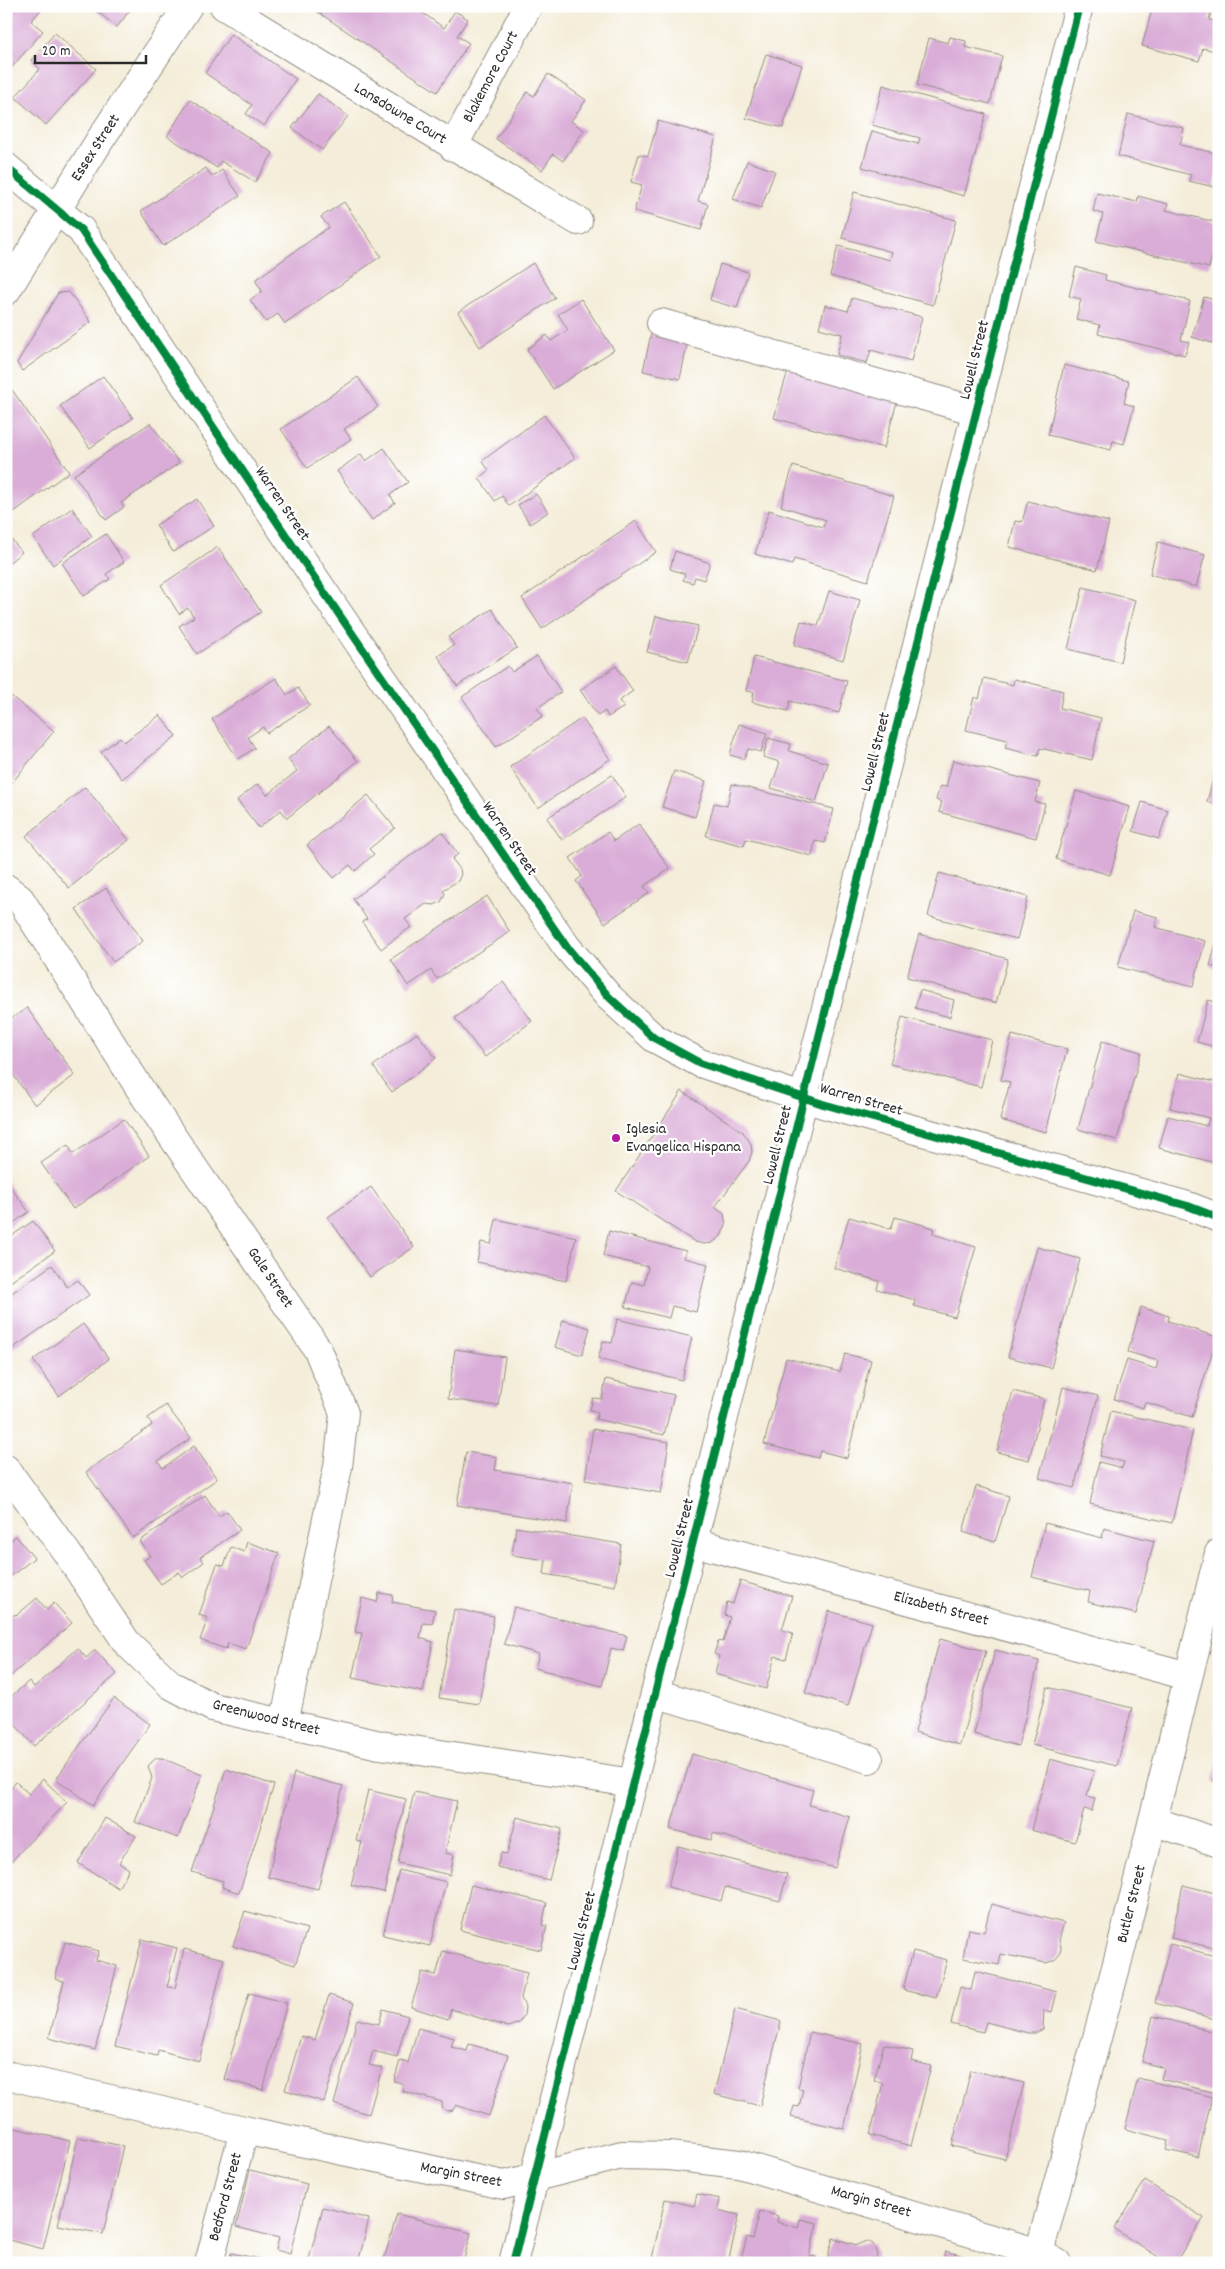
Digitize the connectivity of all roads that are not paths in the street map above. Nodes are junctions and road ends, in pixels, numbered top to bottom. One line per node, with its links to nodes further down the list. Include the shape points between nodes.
1 (188, 6): 7 (street, Essex Street)
2 (224, 6): 5 (street, Lansdowne Court)
3 (528, 6): 5 (street, Blakemore Court)
4 (1079, 6): 11 (street, Lowell Street)
5 (453, 147): 8 (street, Lansdowne Court)
6 (6, 167): 7 (street, Warren Street)
7 (56, 209): 9 (street, Essex Street); 13 (street, Warren Street, via 81,230 566,946 609,997 654,1038 700,1063)
8 (578, 221)
9 (6, 290)
10 (661, 323): 11 (street)
11 (976, 411): 13 (street, Lowell Street)
12 (6, 888): 20 (street, Gale Street, via 20,899 144,1095 318,1350 344,1413 338,1467)
13 (804, 1098): 14 (street, Warren Street, via 1188,1206); 16 (street, Lowell Street)
14 (1219, 1218)
15 (6, 1470): 20 (street, Greenwood Street, via 127,1643 171,1685 212,1707)
16 (693, 1542): 18 (street, Elizabeth Street); 19 (street, Lowell Street)
17 (1219, 1553): 18 (street, Butler Street)
18 (1188, 1676): 23 (street, Butler Street)
19 (655, 1693): 21 (street); 22 (street, Lowell Street)
20 (284, 1723): 22 (street, Greenwood Street, via 380,1745)
21 (869, 1759)
22 (633, 1783): 27 (street, Lowell Street)
23 (1153, 1820): 24 (street); 28 (street, Butler Street)
24 (1219, 1843)
25 (6, 2074): 26 (street, Margin Street)
26 (244, 2130): 27 (street, Margin Street, via 504,2185); 29 (street, Bedford Street)
27 (535, 2178): 28 (street, Margin Street, via 622,2155 669,2156 739,2164); 30 (street, Lowell Street)
28 (1048, 2258)
29 (209, 2263)
30 (513, 2263)

